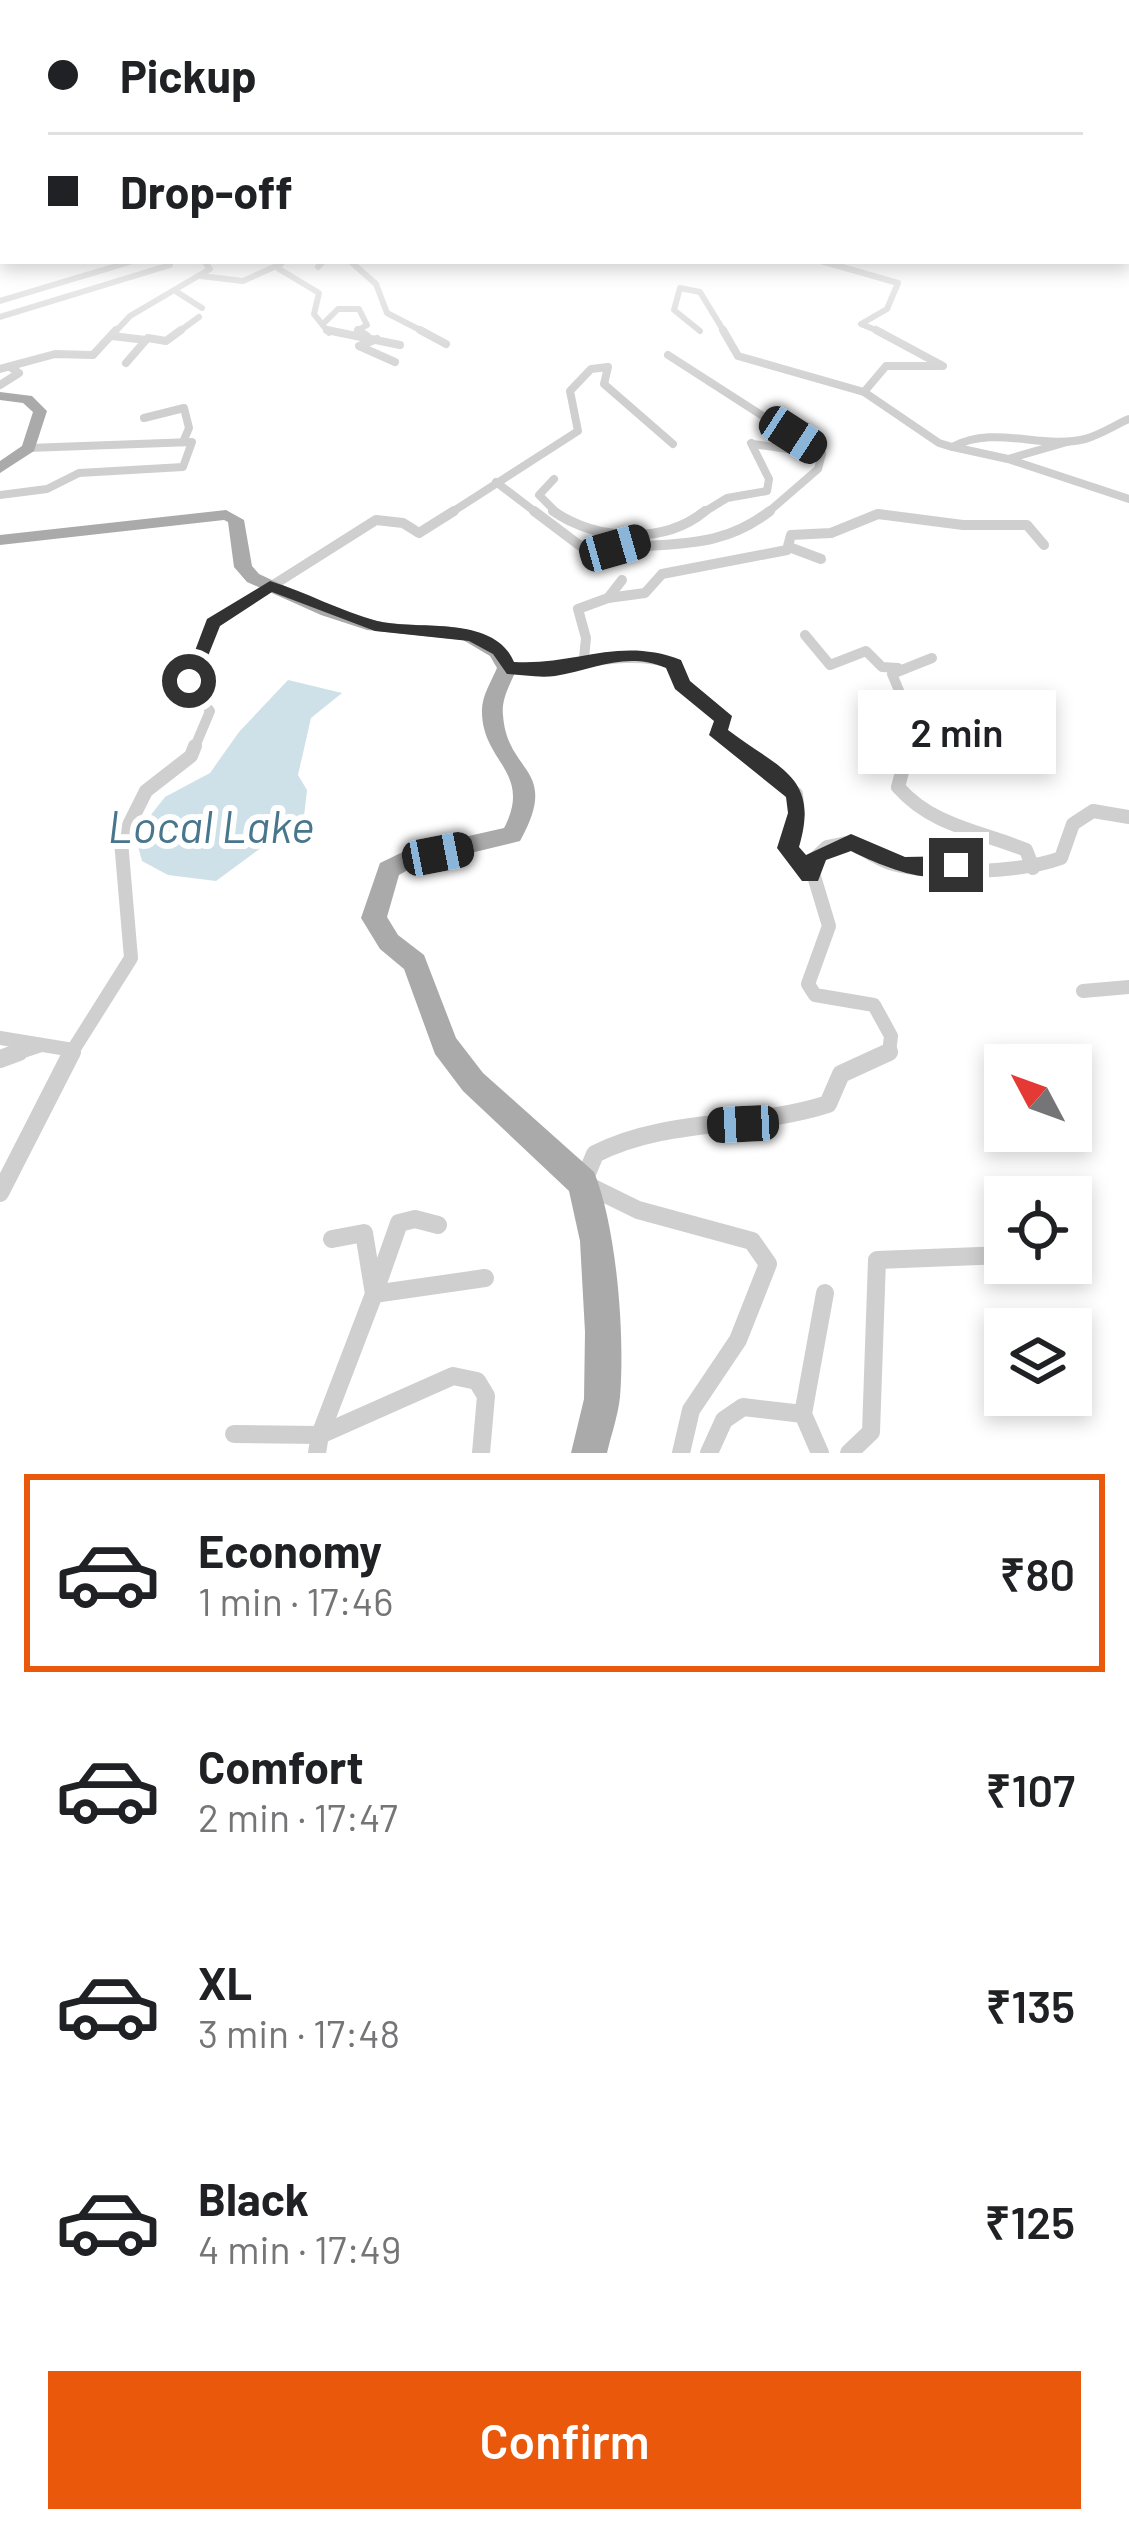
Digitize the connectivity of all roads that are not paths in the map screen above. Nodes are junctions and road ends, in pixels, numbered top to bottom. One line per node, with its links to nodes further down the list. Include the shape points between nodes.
1 (123, 264): 7 (street)
2 (206, 264): 8 (street)
3 (353, 264): 18 (street, via 376,284 387,313)
4 (832, 264): 25 (street, via 898,283 887,310 861,324 943,366 886,366)
5 (170, 265): 9 (street)
6 (280, 265): 8 (street, via 220,284); 13 (street, via 317,290 314,314)
7 (95, 272): 9 (street); 11 (street)
8 (201, 276): 10 (street)
9 (117, 281): 12 (street)
10 (177, 292): 15 (street, via 130,316); 16 (street, via 200,313 166,340)
11 (0, 301)
12 (0, 317)
13 (325, 322): 17 (street, via 330,334); 17 (street, via 338,309 359,309 367,325 358,330)
14 (700, 332): 25 (street, via 676,316 680,288 712,305 738,356)
15 (112, 336): 16 (street); 23 (street, via 93,356 55,354)
16 (150, 336): 21 (street, via 129,360)
17 (373, 337): 19 (street); 22 (street, via 359,346)
18 (446, 344)
19 (400, 345)
20 (668, 355): 34 (street)
21 (148, 356)
22 (395, 362)
23 (5, 368): 24 (street, via 19,373)
24 (0, 385)
25 (864, 392): 32 (street)
26 (0, 395): 33 (main road, via 38,403)
27 (144, 418): 29 (street, via 184,408)
28 (1129, 419): 30 (street)
29 (183, 442): 33 (street); 39 (street, via 192,442 183,467 79,473 47,489)
30 (1067, 442): 32 (street, via 993,436); 35 (street)
31 (673, 444): 38 (street, via 604,384 610,370 600,366 570,391 578,430)
32 (952, 447): 35 (street)
33 (29, 448): 36 (main road)
34 (822, 454): 37 (street, via 752,443 767,491 720,501 673,530 605,532 554,512 539,495); 38 (street, via 818,469 736,535 696,545 638,541 591,554)
35 (1008, 459): 40 (street)
36 (0, 468)
37 (554, 479)
38 (496, 482): 46 (street, via 419,533 376,520)
39 (0, 495)
40 (1129, 499)
41 (0, 539): 46 (main road, via 226,515 236,520 243,567)
42 (1044, 545): 43 (street, via 1027,525 883,514 832,533 790,535)
43 (789, 547): 44 (street); 47 (street, via 662,574 645,593)
44 (821, 559)
45 (622, 580): 47 (street)
46 (270, 586): 51 (main road, via 375,626 473,636 500,651); 60 (street, via 213,623 189,681 210,711 191,756 146,790 121,841 131,958)
47 (608, 598): 49 (street, via 578,610)
48 (805, 635): 52 (street, via 830,664 866,651 882,668)
49 (584, 658): 51 (street, via 553,671); 55 (street, via 626,653 674,664 682,684 725,720 716,730 796,794 788,848)
50 (932, 658): 52 (street)
51 (507, 668): 62 (main road, via 493,721 527,786 526,813 512,835 388,870 374,918 415,963 445,1045 472,1082)
52 (898, 668): 54 (street, via 892,674 914,726 898,787 932,818 1026,850)
53 (1129, 817): 54 (street, via 1093,811 1073,824 1061,858)
54 (1033, 868): 55 (street, via 903,866 851,842 817,855)
55 (810, 875): 62 (street, via 829,926 808,984 815,995 874,1005 891,1036 889,1053 841,1074 828,1104 809,1112 620,1139 595,1154)
56 (1129, 987): 57 (street)
57 (1083, 991)
58 (0, 1038): 59 (street)
59 (42, 1044): 60 (street); 61 (street)
60 (73, 1050): 63 (street)
61 (0, 1059)
62 (583, 1184): 74 (main road, via 602,1332 602,1399); 75 (street, via 638,1210 752,1241 768,1264 739,1340 700,1390)
63 (0, 1193)
64 (438, 1226): 69 (street, via 399,1223)
65 (332, 1239): 69 (street, via 364,1233)
66 (984, 1256): 78 (street, via 877,1260 872,1432)
67 (485, 1278): 69 (street)
68 (825, 1293): 70 (street)
69 (374, 1294): 72 (street)
70 (803, 1414): 76 (street, via 732,1408); 77 (street)
71 (234, 1434): 72 (street)
72 (318, 1444): 73 (street, via 453,1376 477,1381 486,1396)
73 (481, 1453)
74 (589, 1453)
75 (681, 1453)
76 (709, 1453)
77 (820, 1453)
78 (849, 1453)

